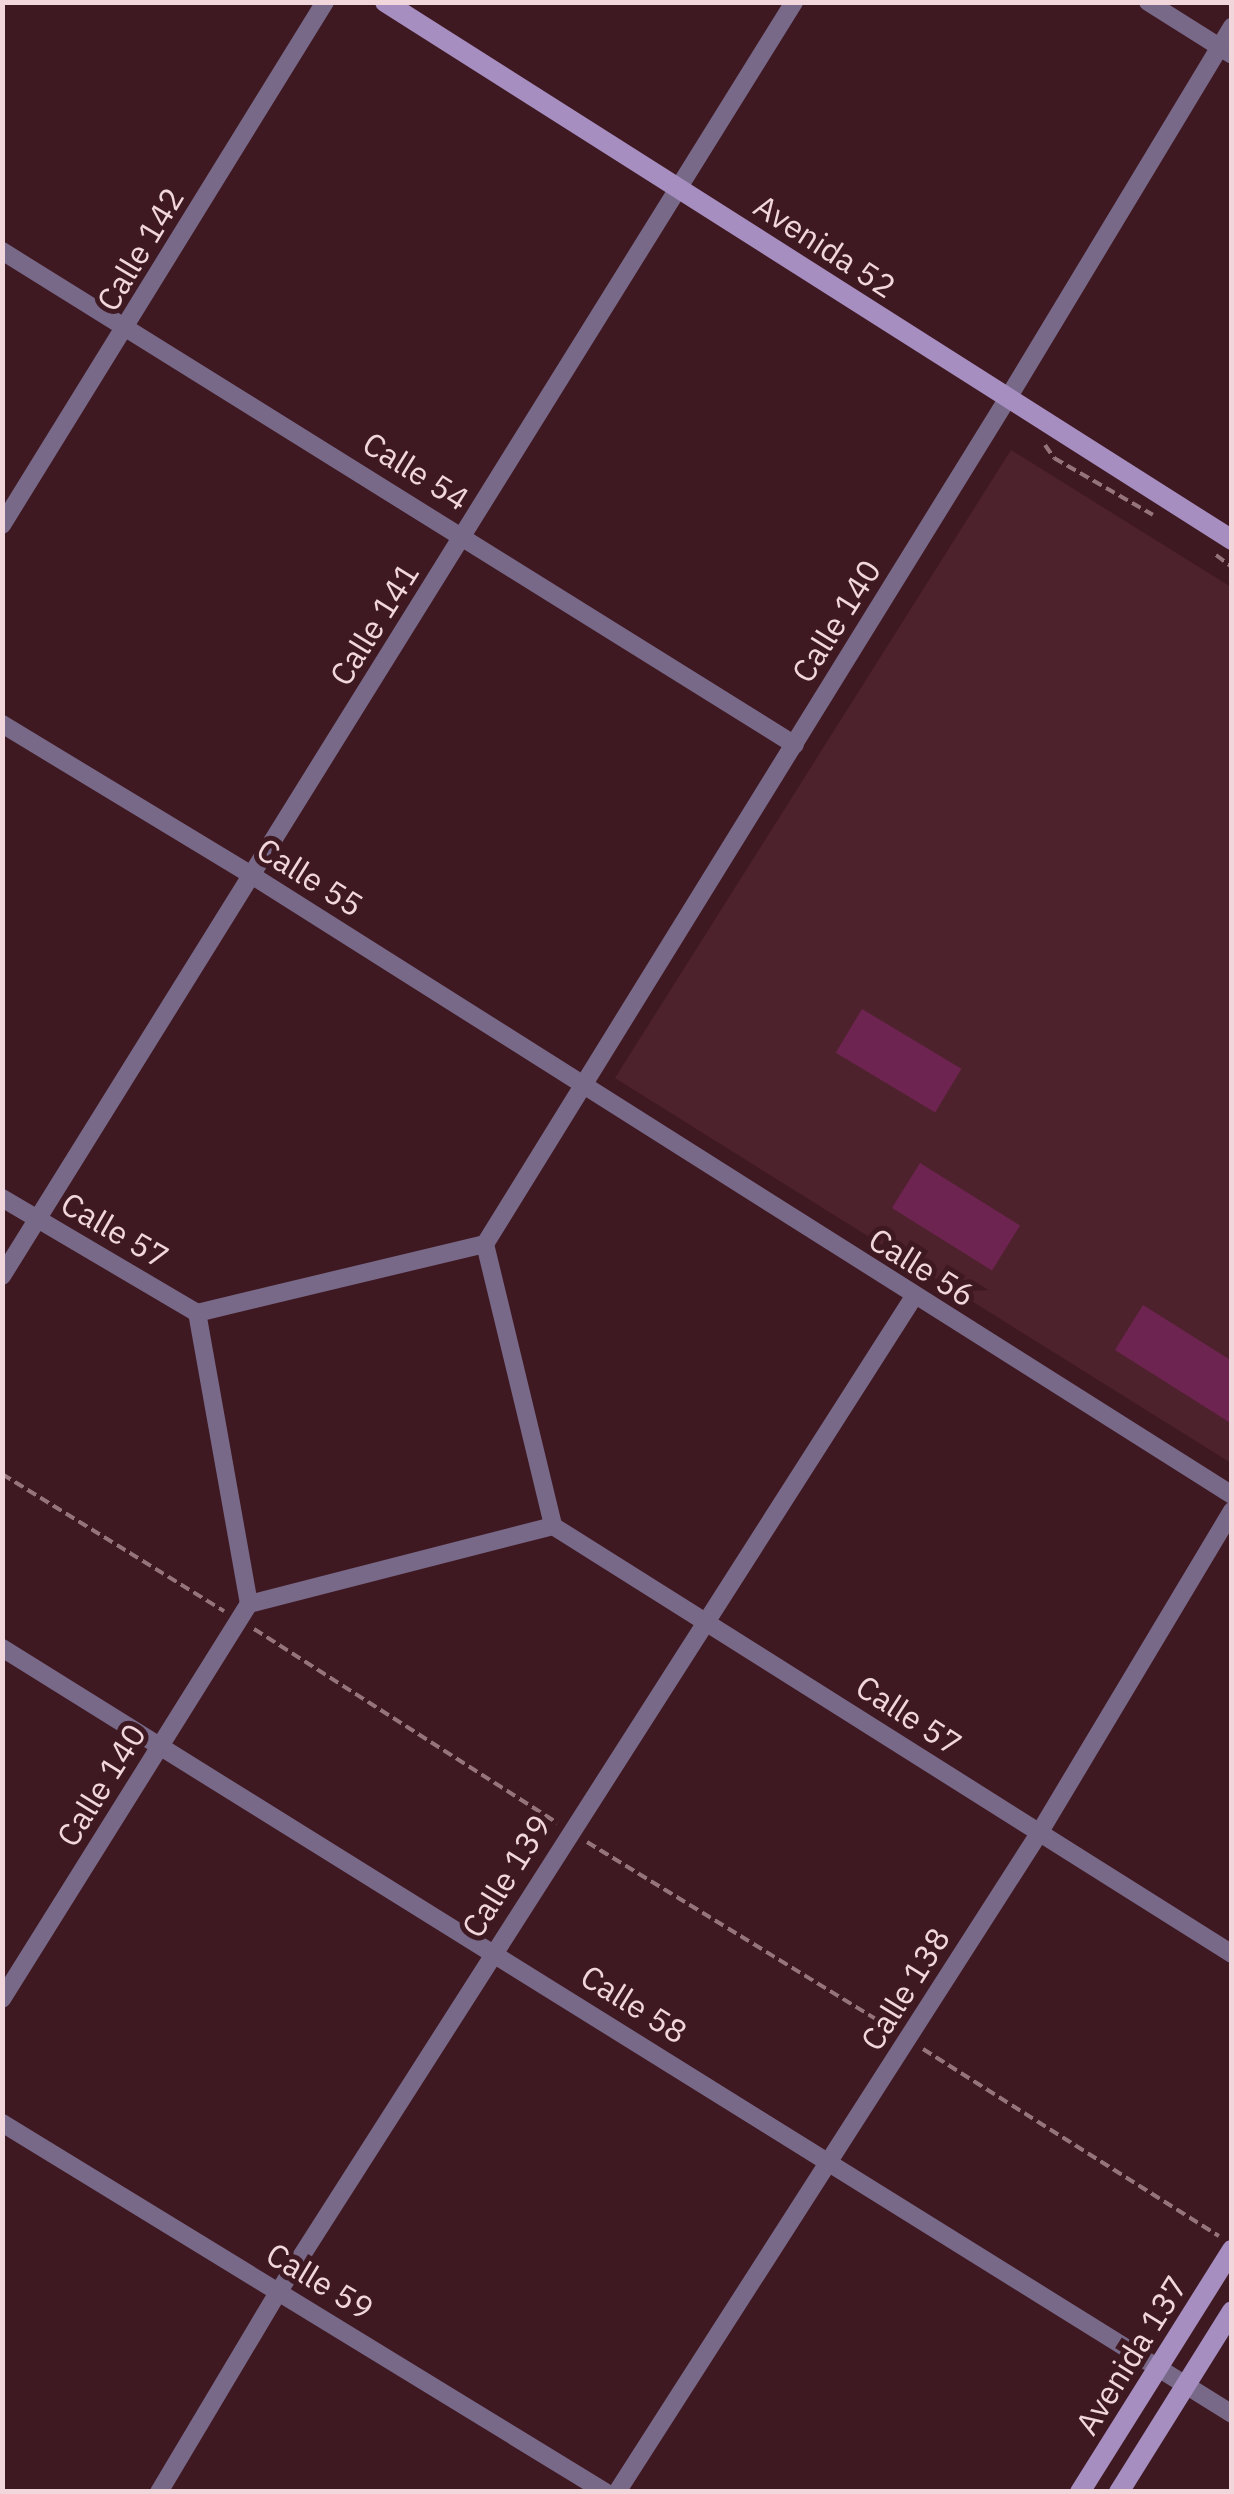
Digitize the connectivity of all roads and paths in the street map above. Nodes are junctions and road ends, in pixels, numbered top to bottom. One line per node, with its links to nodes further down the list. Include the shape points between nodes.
1 (325, 2): 9 (street, Calle 142)
2 (385, 2): 7 (main road, Avenida 52)
3 (794, 2): 7 (street, Calle 141)
4 (1148, 2): 6 (street)
5 (1232, 26): 6 (street, Calle 140)
6 (1225, 51): 10 (street, Calle 140)
7 (680, 189): 10 (main road, Avenida 52); 14 (street, Calle 141)
8 (2, 251): 9 (street, Calle 54)
9 (127, 327): 13 (street, Calle 142); 14 (street, Calle 54)
10 (1008, 398): 15 (main road, Avenida 52); 19 (street, Calle 140)
11 (1042, 442): 12 (path, via 1054,458)
12 (1155, 516)
13 (2, 525)
14 (464, 536): 19 (street, Calle 54); 20 (street, Calle 141)
15 (1232, 540)
16 (1207, 548): 17 (path)
17 (1232, 567)
18 (2, 724): 20 (street, Calle 55)
19 (795, 745): 21 (street, Calle 140)
20 (253, 876): 21 (street, Calle 55); 23 (street, Calle 141)
21 (583, 1085): 24 (street, Calle 140); 26 (street, Calle 56)
22 (2, 1198): 23 (street, Calle 57)
23 (39, 1220): 25 (street, Calle 141); 27 (street, Calle 57)
24 (485, 1244): 27 (street); 31 (street)
25 (2, 1276)
26 (913, 1298): 29 (street, Calle 56); 33 (street, Calle 139)
27 (197, 1313): 32 (street)
28 (2, 1474): 32 (path)
29 (1232, 1496)
30 (1232, 1511): 37 (street, Calle 138)
31 (554, 1526): 32 (street); 33 (street, Calle 57)
32 (245, 1612): 35 (street, Calle 140); 36 (path)
33 (704, 1619): 36 (street, Calle 139); 37 (street, Calle 57)
34 (2, 1648): 35 (street, Calle 58)
35 (161, 1746): 38 (street, Calle 58); 40 (street, Calle 140)
36 (570, 1832): 38 (street, Calle 139); 41 (path)
37 (1038, 1835): 39 (street, Calle 57); 41 (street, Calle 138)
38 (494, 1952): 43 (street, Calle 58); 45 (street, Calle 139)
39 (1232, 1954)
40 (2, 1998)
41 (908, 2039): 43 (street, Calle 138); 44 (path)
42 (2, 2123): 45 (street, Calle 59)
43 (832, 2164): 47 (street, Calle 58); 52 (street, Calle 138)
44 (1232, 2247): 47 (main road, Avenida 137)
45 (278, 2292): 50 (street, Calle 139); 51 (street, Calle 59)
46 (1232, 2311): 48 (main road, Avenida 137)
47 (1158, 2367): 48 (street, Calle 58); 53 (main road, Avenida 137)
48 (1186, 2384): 49 (street, Calle 58); 54 (main road, Avenida 137)
49 (1232, 2414)
50 (159, 2492)
51 (605, 2492)
52 (617, 2492)
53 (1080, 2492)
54 (1118, 2492)

